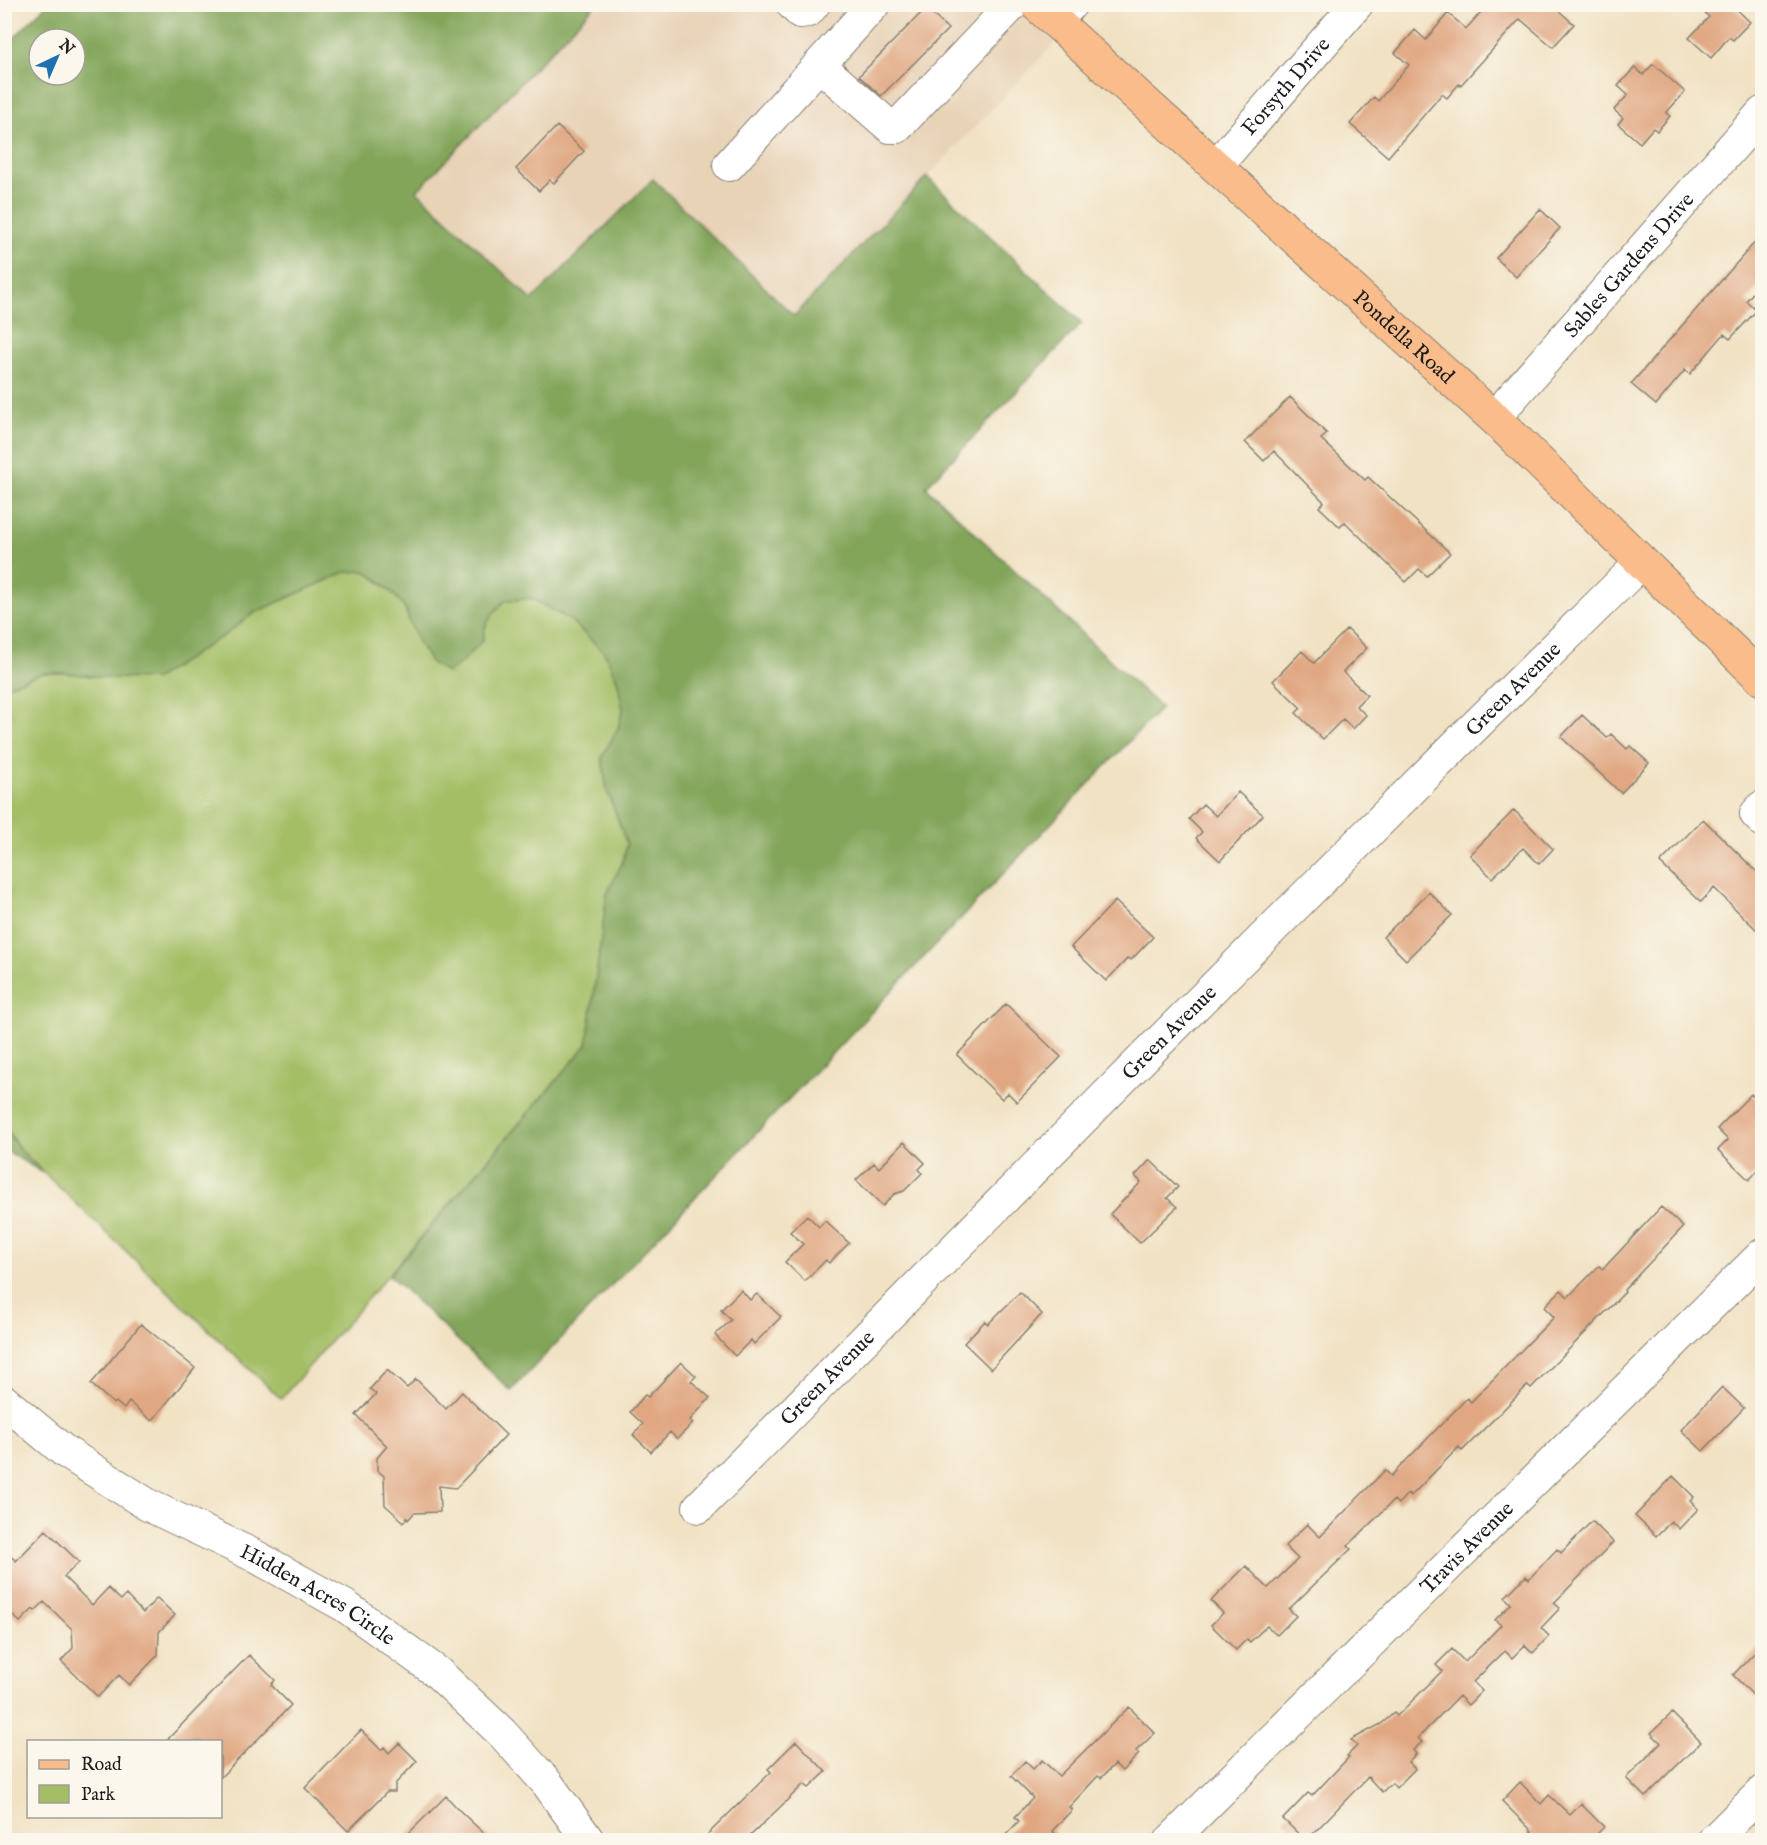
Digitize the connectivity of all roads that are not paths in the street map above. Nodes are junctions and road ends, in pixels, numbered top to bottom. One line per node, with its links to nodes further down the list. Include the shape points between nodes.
1 (792, 4): 2 (street, via 800,12 808,11)
2 (814, 4)
3 (1013, 4): 7 (street, via 897,127 890,128)
4 (1357, 4): 10 (street, Forsyth Drive)
5 (865, 8): 7 (street)
6 (1054, 10): 10 (main road, Pondella Road)
7 (819, 66): 9 (street)
8 (1762, 112): 11 (street, Sables Gardens Drive)
9 (729, 165)
10 (1216, 166): 11 (main road, Pondella Road)
11 (1494, 418): 12 (main road, Pondella Road)
12 (1642, 562): 13 (main road, Pondella Road); 18 (street, Green Avenue)
13 (1762, 679)
14 (1762, 807): 15 (street, via 1756,814)
15 (1762, 820)
16 (1762, 1255): 21 (street, Travis Avenue)
17 (4, 1401): 20 (street, Hidden Acres Circle, via 64,1451 148,1505 253,1555 345,1606 437,1672 502,1733 547,1783)
18 (699, 1507)
19 (1762, 1792): 22 (street)
20 (588, 1840)
21 (1171, 1840)
22 (1714, 1840)

